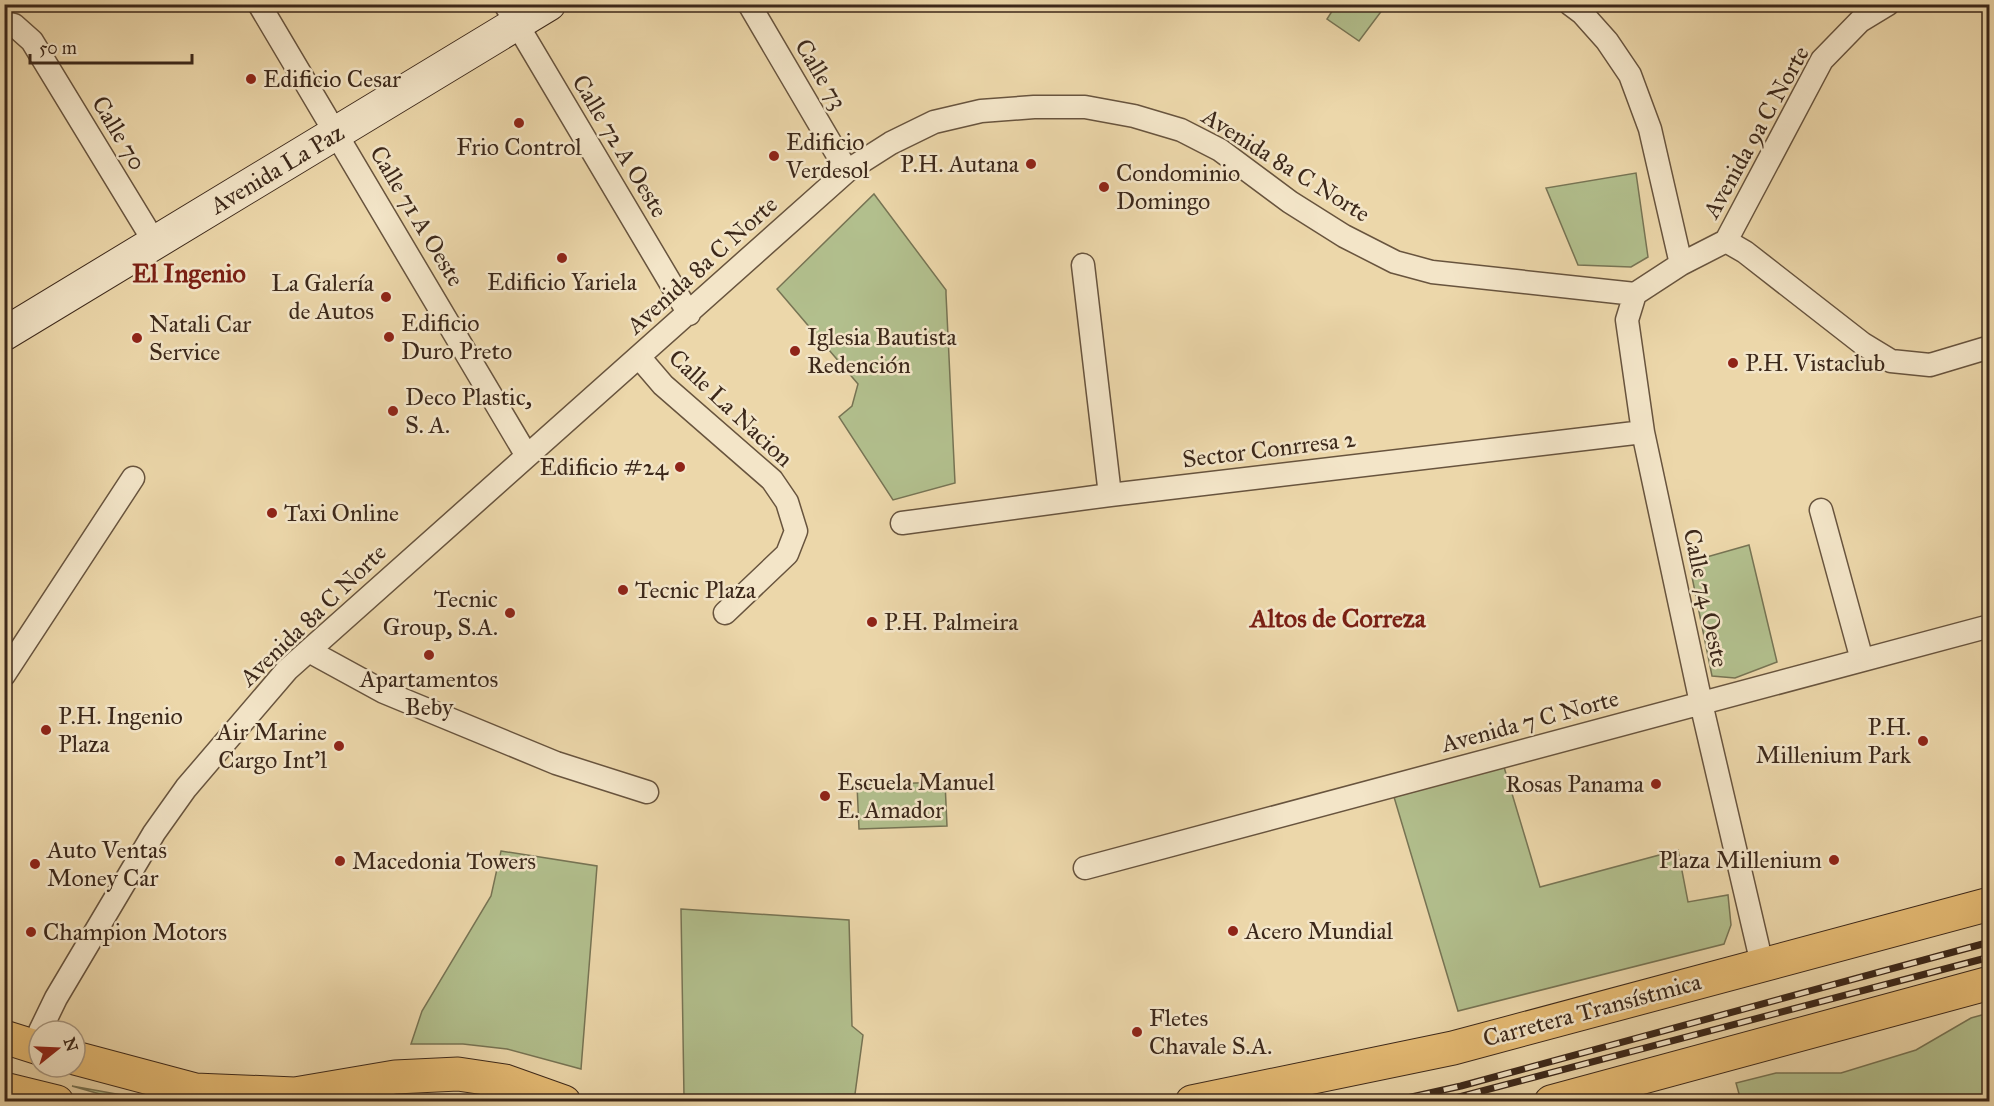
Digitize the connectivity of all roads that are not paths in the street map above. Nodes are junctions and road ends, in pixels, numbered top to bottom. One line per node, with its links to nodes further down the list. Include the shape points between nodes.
1 (259, 4): 8 (street, Calle 71 A Oeste)
2 (549, 4): 6 (main road, Avenida La Paz)
3 (748, 4): 9 (street, Calle 73)
4 (1570, 4): 12 (street, via 1607,41 1630,75 1650,129)
5 (1888, 4): 10 (street, Avenida 9a C Norte, via 1860,21 1822,60)
6 (511, 14): 8 (main road, Avenida La Paz); 15 (street, Calle 72 A Oeste)
7 (9, 24): 11 (street, Calle 70, via 32,40)
8 (336, 133): 11 (main road, Avenida La Paz); 20 (street, Calle 71 A Oeste)
9 (847, 171): 14 (street, Avenida 8a C Norte, via 934,122 981,111 1085,107 1134,116 1220,150 1290,202 1395,262 1432,272); 15 (street, Avenida 8a C Norte)
10 (1726, 241): 12 (street); 17 (street, via 1891,361 1930,364)
11 (154, 243): 16 (main road, Avenida La Paz)
12 (1681, 264): 14 (street)
13 (1083, 265): 22 (street)
14 (1635, 294): 19 (street, Calle 74 Oeste, via 1627,320)
15 (689, 314): 18 (street, Avenida 8a C Norte)
16 (4, 334)
17 (1989, 347)
18 (639, 357): 20 (street, Avenida 8a C Norte); 25 (street, Calle La Nacion, via 663,385 772,480 787,502 796,531 787,554)
19 (1643, 432): 22 (street, Sector Conrresa 2); 30 (street, Calle 74 Oeste)
20 (527, 456): 27 (street, Avenida 8a C Norte)
21 (133, 478): 29 (street)
22 (1110, 495): 24 (street, Sector Conrresa 2)
23 (1821, 510): 28 (street)
24 (902, 523)
25 (725, 613)
26 (1989, 626): 28 (street, Avenida 7 C Norte)
27 (309, 651): 31 (street, via 395,696 556,763); 36 (street, Avenida 8a C Norte, via 287,670 186,789 154,833)
28 (1862, 660): 30 (street, Avenida 7 C Norte)
29 (8, 661)
30 (1701, 703): 32 (street, Avenida 7 C Norte); 34 (street, Calle 74 Oeste)
31 (647, 792)
32 (1085, 868)
33 (1989, 904): 34 (main road, Carretera Transístmica)
34 (1762, 964): 41 (main road, Carretera Transístmica, via 1454,1048)
35 (1989, 983): 42 (main road)
36 (43, 1019)
37 (87, 1061): 40 (main road, via 195,1090 295,1094 395,1077 458,1074 505,1081)
38 (4, 1089): 39 (main road)
39 (57, 1101)
40 (564, 1101)
41 (1192, 1101)
42 (1551, 1101)

